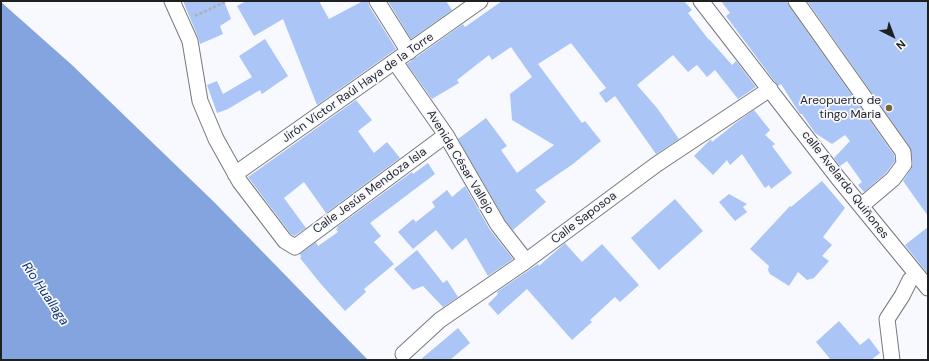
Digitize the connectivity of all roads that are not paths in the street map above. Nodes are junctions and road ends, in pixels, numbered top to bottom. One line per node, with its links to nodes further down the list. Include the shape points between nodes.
1 (172, 1): 10 (street, via 190,41 200,101 216,140)
2 (377, 1): 6 (street)
3 (480, 1): 6 (street, Jirón Víctor Raúl Haya de la Torre)
4 (701, 1): 8 (street, calle Avelardo Quiñones)
5 (796, 1): 11 (street, via 903,152 904,164 897,174)
6 (409, 52): 7 (street, Jirón Víctor Raúl Haya de la Torre)
7 (395, 62): 9 (street, Avenida César Vallejo); 10 (street, Jirón Víctor Raúl Haya de la Torre)
8 (770, 89): 11 (street, calle Avelardo Quiñones); 12 (street, Calle Saposoa, via 657,164)
9 (446, 135): 10 (street, Calle Jesús Mendoza Isla, via 295,247 285,241); 12 (street, Avenida César Vallejo, via 498,224)
10 (235, 174)
11 (861, 206): 13 (street, calle Avelardo Quiñones)
12 (526, 261): 15 (street, Calle Saposoa, via 440,320)
13 (917, 274): 14 (street, calle Avelardo Quiñones); 16 (street, via 910,280 887,319)
14 (928, 288)
15 (403, 354)
16 (892, 360)

